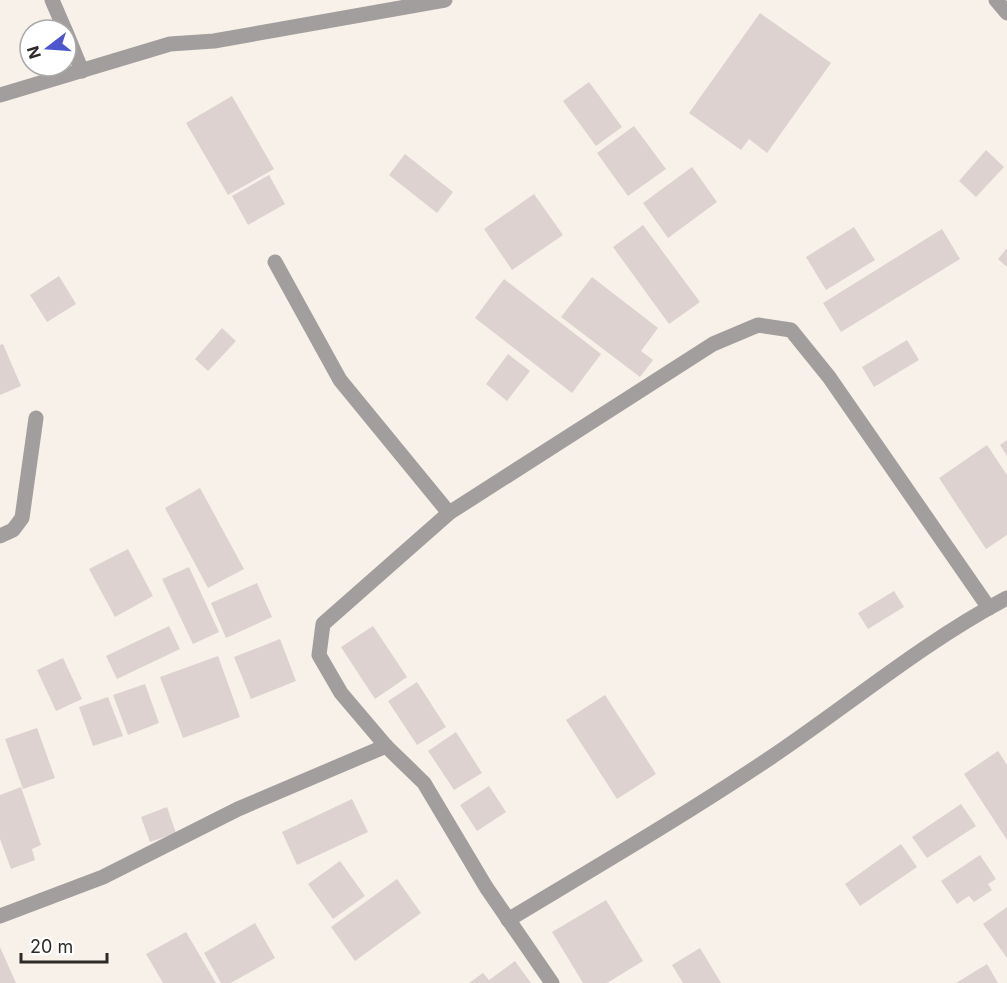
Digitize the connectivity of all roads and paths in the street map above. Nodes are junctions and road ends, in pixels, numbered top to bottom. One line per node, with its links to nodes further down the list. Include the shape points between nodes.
1 (52, 0): 5 (street)
2 (445, 0): 7 (street, via 214,41 170,44)
3 (996, 0): 4 (street)
4 (1007, 13)
5 (60, 18)
6 (78, 62): 7 (street)
7 (82, 71): 8 (street)
8 (0, 95)
9 (274, 262): 11 (street, via 340,380)
10 (36, 418): 12 (street, via 22,518 13,530)
11 (449, 513): 14 (street, via 714,344 758,325 791,330 829,377); 15 (street, via 323,624 319,655 341,693)
12 (0, 536)
13 (1007, 598): 14 (street)
14 (989, 608): 17 (street, via 917,652 771,758)
15 (386, 746): 16 (street, via 238,809 103,877); 17 (street, via 424,783)
16 (0, 916)
17 (508, 920): 18 (street)
18 (552, 983)

